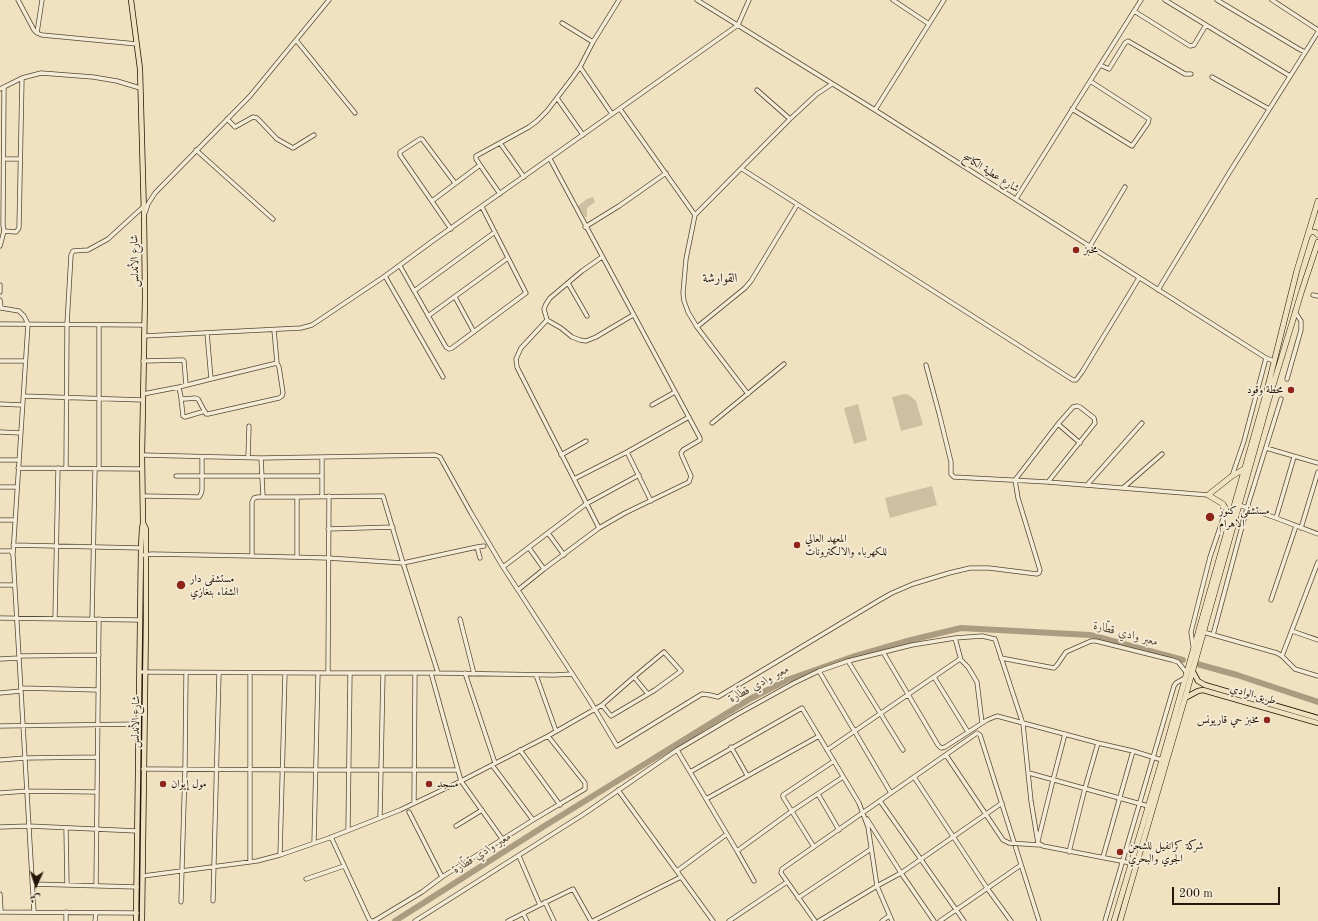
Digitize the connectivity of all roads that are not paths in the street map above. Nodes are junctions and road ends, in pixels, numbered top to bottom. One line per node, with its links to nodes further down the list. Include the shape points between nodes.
1 (18, 0): 20 (street)
2 (42, 0): 20 (street)
3 (131, 0): 23 (main road, شارع الأندلس)
4 (329, 0): 21 (street)
5 (620, 0): 22 (street)
6 (697, 0): 16 (street, شارع عطية الكاسح)
7 (749, 0): 16 (street)
8 (893, 0): 17 (street)
9 (944, 0): 17 (street)
10 (1140, 0): 14 (street)
11 (1165, 0): 18 (street)
12 (1217, 0): 24 (street)
13 (1272, 0): 19 (street)
14 (1134, 11): 18 (street, via 1190,46 1194,45); 25 (street)
15 (562, 23): 22 (street)
16 (738, 24): 32 (street, شارع عطية الكاسح); 37 (street)
17 (929, 24): 39 (street)
18 (1206, 25): 28 (street)
19 (1318, 30): 24 (street)
20 (37, 33): 23 (street)
21 (296, 40): 41 (street); 43 (street, via 250,96)
22 (593, 42): 26 (street)
23 (137, 44): 34 (main road, شارع الأندلس)
24 (1305, 52): 28 (street)
25 (1100, 65): 27 (street, via 1110,68 1124,43 1128,41 1185,74); 31 (street)
26 (580, 68): 36 (street); 42 (street)
27 (1191, 74)
28 (1290, 76): 38 (street)
29 (1212, 77): 38 (street)
30 (22, 78): 33 (street); 34 (street, via 41,73 93,77); 50 (street)
31 (1090, 81): 40 (street); 40 (street, via 1149,119 1148,123 1132,146)
32 (832, 84): 39 (street, شارع عطية الكاسح); 44 (street)
33 (2, 88): 49 (street)
34 (140, 88): 63 (main road, شارع الأندلس)
35 (757, 90): 44 (street)
36 (557, 98): 46 (street); 47 (street, via 537,121)
37 (620, 108): 42 (street); 54 (street)
38 (1269, 109): 87 (street)
39 (876, 110): 59 (street, شارع عطية الكاسح)
40 (1072, 110): 59 (street)
41 (355, 112)
42 (612, 114): 46 (street)
43 (227, 119): 45 (street, via 235,127 253,117 257,118 277,139 293,148); 48 (street)
44 (790, 119): 53 (street)
45 (314, 135)
46 (583, 135): 51 (street)
47 (500, 143): 52 (street, via 476,155); 55 (street)
48 (196, 150): 66 (street, via 155,193); 68 (street)
49 (4, 159): 50 (street); 72 (street)
50 (20, 159): 72 (street, via 19,228 16,232)
51 (550, 159): 55 (street); 70 (street)
52 (480, 165): 56 (street); 58 (street)
53 (742, 169): 62 (street); 67 (street)
54 (666, 173): 67 (street); 70 (street)
55 (524, 177): 58 (street)
56 (455, 183): 60 (street); 60 (street, via 424,140 420,139 402,150 400,155)
57 (1125, 187): 78 (street)
58 (500, 194): 64 (street)
59 (1016, 200): 78 (street, شارع عطية الكاسح)
60 (432, 201): 71 (street)
61 (1318, 201): 65 (highway)
62 (797, 205): 84 (street, via 1074,380 1082,372); 104 (street, via 751,281)
63 (144, 207): 66 (main road, شارع الأندلس); 101 (street, via 108,239 88,250 73,251 70,255)
64 (482, 207): 71 (street); 73 (street)
65 (1314, 212): 69 (highway); 75 (highway)
66 (144, 215): 103 (main road, شارع الأندلس)
67 (695, 215): 104 (street, via 686,259 683,293 688,312)
68 (273, 219)
69 (1318, 221)
70 (585, 227): 79 (street)
71 (451, 229): 82 (street)
72 (4, 231): 77 (street)
73 (495, 232): 81 (street); 88 (street)
74 (1318, 235): 75 (highway, via 1316,232 1310,232)
75 (1306, 237): 112 (highway)
76 (1318, 242): 80 (highway)
77 (0, 246)
78 (1090, 246): 84 (street, شارع عطية الكاسح)
79 (602, 257): 85 (street); 95 (street)
80 (1315, 257): 94 (highway)
81 (508, 258): 91 (street); 106 (street, via 525,294)
82 (400, 266): 83 (street); 88 (street)
83 (386, 276): 105 (street, via 312,325); 117 (street)
84 (1140, 278): 87 (street, شارع عطية الكاسح)
85 (568, 283): 97 (street); 98 (street, via 546,304 544,314)
86 (0, 285): 89 (street)
87 (1158, 290): 109 (street, شارع عطية الكاسح)
88 (414, 291): 96 (street)
89 (0, 292)
90 (1313, 295): 92 (street)
91 (455, 296): 96 (street); 106 (street)
92 (1318, 296)
93 (0, 300): 100 (street, via 1,308 19,311)
94 (1295, 312): 118 (street, via 1301,321 1301,330); 187 (highway)
95 (633, 315): 98 (street, via 596,338 586,341 572,337); 122 (street)
96 (428, 316): 106 (street, via 448,348 452,348)
97 (587, 316)
98 (547, 320): 150 (street, via 521,348 516,363)
99 (0, 324): 100 (street)
100 (28, 324): 101 (street); 113 (street)
101 (67, 324): 102 (street); 126 (street)
102 (99, 325): 103 (street); 128 (street)
103 (144, 325): 108 (main road, شارع الأندلس)
104 (697, 328): 124 (street)
105 (274, 330): 107 (street); 114 (street)
106 (474, 332)
107 (207, 333): 108 (street); 119 (street)
108 (144, 336): 111 (main road, شارع الأندلس)
109 (1266, 358): 112 (street, شارع عطية الكاسح); 135 (street)
110 (0, 361): 113 (street)
111 (144, 361): 120 (street, via 183,360); 123 (main road, شارع الأندلس)
112 (1274, 361): 137 (highway)
113 (25, 362): 125 (street)
114 (277, 363): 119 (street); 134 (street, via 282,396 208,414)
115 (784, 364): 124 (street)
116 (926, 365): 173 (street, via 943,427 952,476)
117 (443, 378)
118 (1286, 378)
119 (211, 379): 120 (street)
120 (186, 385): 121 (street)
121 (179, 387): 123 (street); 127 (street)
122 (675, 392): 133 (street); 136 (street)
123 (143, 394): 130 (main road, شارع الأندلس)
124 (748, 394): 138 (street)
125 (23, 396): 126 (street); 132 (street)
126 (67, 398): 128 (street); 161 (street)
127 (180, 398): 134 (street, via 198,399); 134 (street, via 184,417)
128 (99, 399): 130 (street); 162 (street)
129 (1281, 399): 146 (street)
130 (143, 400): 149 (main road, شارع الأندلس)
131 (0, 404): 132 (street)
132 (22, 404): 143 (street)
133 (652, 405)
134 (205, 411)
135 (1251, 416): 137 (street); 171 (street)
136 (688, 417): 147 (street); 185 (street, via 700,438 681,452 691,479)
137 (1258, 418): 163 (highway)
138 (712, 423)
139 (1142, 423): 175 (street)
140 (1058, 424): 145 (street); 145 (street, via 1074,406 1080,407 1094,418 1095,424); 173 (street)
141 (249, 426): 154 (street)
142 (0, 432): 143 (street)
143 (20, 433): 157 (street)
144 (586, 441): 150 (street)
145 (1080, 443): 174 (street)
146 (1266, 448): 151 (street); 188 (street)
147 (627, 452): 166 (street); 172 (street)
148 (1162, 454): 178 (street)
149 (142, 455): 152 (street); 164 (main road, شارع الأندلس)
150 (561, 455): 172 (street)
151 (1294, 456): 158 (street); 190 (street)
152 (202, 457): 154 (street); 168 (street)
153 (322, 457): 155 (street); 170 (street); 220 (street, via 440,457)
154 (248, 458): 155 (street)
155 (261, 458): 169 (street)
156 (0, 460): 157 (street)
157 (19, 460): 159 (street)
158 (1318, 463)
159 (18, 468): 160 (street); 177 (street)
160 (58, 468): 161 (street); 203 (street)
161 (66, 468): 162 (street)
162 (97, 469): 164 (street); 205 (street)
163 (1244, 469): 171 (highway); 193 (highway)
164 (142, 470): 180 (main road, شارع الأندلس)
165 (1318, 472): 199 (street)
166 (639, 475): 185 (street); 186 (street)
167 (176, 476): 168 (street)
168 (202, 476): 169 (street); 180 (street, via 199,496)
169 (262, 476): 170 (street); 183 (street)
170 (322, 476): 181 (street)
171 (1232, 476): 179 (highway)
172 (574, 479): 186 (street)
173 (1015, 480): 174 (street); 282 (street, via 1040,570 1037,574 1004,569 970,568 913,584 882,598 718,698 702,694 617,746)
174 (1048, 482): 175 (street)
175 (1087, 485): 178 (street)
176 (0, 487): 177 (street)
177 (17, 487): 192 (street)
178 (1123, 488): 179 (street)
179 (1208, 494): 189 (highway)
180 (143, 496): 194 (main road, شارع الأندلس)
181 (322, 496): 182 (street); 184 (street)
182 (329, 496): 196 (street, via 383,496); 197 (street)
183 (263, 497): 184 (street); 214 (street, via 254,498 252,502)
184 (297, 497): 215 (street)
185 (651, 500): 198 (street)
186 (586, 504): 198 (street); 200 (street)
187 (1240, 505): 188 (street); 236 (highway)
188 (1248, 508): 190 (street); 237 (street)
189 (1226, 509): 193 (highway); 223 (street)
190 (1276, 518): 195 (street)
191 (0, 520): 192 (street)
192 (15, 520): 202 (street)
193 (1229, 521): 225 (highway)
194 (143, 523): 207 (main road, شارع الأندلس); 212 (main road, شارع الأندلس, via 146,529)
195 (1296, 526): 199 (street); 227 (street)
196 (393, 527): 197 (street); 219 (street)
197 (328, 528): 216 (street)
198 (599, 528): 213 (street)
199 (1301, 528): 201 (street)
200 (548, 533): 208 (street); 213 (street)
201 (1318, 534)
202 (13, 545): 203 (street); 210 (street)
203 (57, 546): 205 (street); 230 (street)
204 (484, 546): 206 (street)
205 (93, 547): 207 (street); 231 (street)
206 (477, 547): 217 (street); 219 (street)
207 (141, 548): 211 (main road, شارع الأندلس)
208 (529, 548): 220 (street); 221 (street)
209 (0, 551): 210 (street, via 9,551)
210 (13, 555): 224 (street)
211 (140, 555): 212 (street); 234 (main road, شارع الأندلس)
212 (146, 555): 214 (street); 252 (main road, شارع الأندلس)
213 (564, 555): 221 (street)
214 (252, 556): 215 (street)
215 (297, 557): 216 (street)
216 (328, 558): 219 (street); 264 (street)
217 (480, 558)
218 (1318, 562): 235 (street)
219 (403, 563): 262 (street)
220 (504, 567): 226 (street)
221 (544, 569): 226 (street)
222 (0, 584): 224 (street)
223 (1203, 584): 225 (street); 240 (street, via 1191,632)
224 (14, 585): 229 (street)
225 (1211, 586): 240 (highway)
226 (518, 590): 266 (street)
227 (1271, 600)
228 (0, 618): 229 (street)
229 (16, 618): 230 (street); 244 (street)
230 (56, 618): 231 (street)
231 (92, 619): 232 (street)
232 (99, 619): 234 (street); 242 (street)
233 (460, 619): 265 (street)
234 (140, 620): 251 (main road, شارع الأندلس)
235 (1292, 631): 239 (street); 243 (street)
236 (1203, 632): 237 (street); 250 (highway)
237 (1213, 635): 243 (street)
238 (955, 638): 241 (street); 245 (street, via 982,636 995,639); 247 (street)
239 (1318, 640)
240 (1194, 648): 250 (highway)
241 (883, 652): 248 (street); 277 (street)
242 (99, 655): 244 (street); 274 (street)
243 (1282, 656): 268 (street, via 1295,669)
244 (19, 657): 246 (street); 273 (street)
245 (1001, 658): 250 (street, via 1054,668 1066,652 1096,641 1172,660); 286 (street)
246 (0, 659)
247 (962, 660): 270 (street, via 958,660); 287 (street, via 977,682)
248 (848, 661): 249 (street); 283 (street)
249 (819, 671): 294 (street); 302 (street, via 794,682)
250 (1189, 671): 271 (highway); 272 (main road); 279 (highway)
251 (140, 672): 252 (street); 290 (main road, شارع الأندلس)
252 (146, 672): 253 (street); 315 (main road, شارع الأندلس)
253 (186, 673): 254 (street); 316 (street)
254 (219, 673): 255 (street); 317 (street)
255 (250, 673): 256 (street); 318 (street)
256 (285, 673): 257 (street); 319 (street)
257 (318, 673): 264 (street); 320 (street)
258 (350, 673): 259 (street); 264 (street); 321 (street)
259 (383, 673): 260 (street); 322 (street)
260 (415, 673): 261 (street); 323 (street)
261 (431, 673): 262 (street); 324 (street)
262 (438, 673): 263 (street)
263 (465, 673): 265 (street); 313 (street)
264 (328, 674)
265 (474, 674): 267 (street)
266 (572, 674): 267 (street); 282 (street)
267 (536, 675): 293 (street)
268 (1318, 676)
269 (634, 677): 276 (street); 276 (street, via 664,652 681,671); 281 (street)
270 (934, 677): 277 (street); 295 (street)
271 (1185, 678): 278 (street, via 1176,683); 280 (highway)
272 (1204, 688): 279 (main road); 284 (main road, طريق الوادي)
273 (21, 690): 274 (street); 275 (street); 291 (street)
274 (98, 690): 289 (street)
275 (0, 693)
276 (648, 694): 281 (street, via 611,716)
277 (908, 694): 283 (street); 295 (street, via 941,748)
278 (1171, 697): 280 (street); 309 (street)
279 (1185, 698): 435 (highway)
280 (1178, 699): 311 (highway)
281 (602, 705): 282 (street)
282 (595, 710): 293 (street)
283 (880, 714): 294 (street); 304 (street)
284 (1306, 717): 285 (main road, طريق الوادي); 288 (main road, طريق الوادي)
285 (1318, 718)
286 (1022, 722): 287 (street, via 994,716); 296 (street); 326 (street)
287 (982, 723): 295 (street)
288 (1318, 723)
289 (98, 724): 290 (street); 291 (street); 307 (street)
290 (139, 724): 314 (main road, شارع الأندلس)
291 (23, 725): 292 (street); 308 (street)
292 (0, 726)
293 (556, 731): 297 (street)
294 (854, 732): 303 (street); 337 (street)
295 (968, 732)
296 (1065, 734): 299 (street); 330 (street)
297 (548, 736): 301 (street); 345 (street, via 586,783 584,789)
298 (819, 736): 300 (street, via 802,708); 303 (street); 327 (street)
299 (1098, 744): 305 (street); 332 (street)
300 (731, 747): 325 (street); 327 (street)
301 (520, 750): 313 (street); 345 (street)
302 (676, 750): 325 (street); 333 (street)
303 (827, 750): 312 (street)
304 (903, 750)
305 (1133, 751): 309 (street); 339 (street)
306 (946, 755): 329 (street); 343 (street, via 979,734); 351 (street)
307 (97, 757): 308 (street); 335 (street)
308 (25, 758): 310 (street); 334 (street)
309 (1153, 758): 311 (street); 344 (street)
310 (0, 760)
311 (1162, 760): 346 (highway)
312 (834, 761): 328 (street); 348 (street, via 784,793 783,797)
313 (493, 764): 331 (street); 353 (street)
314 (138, 768): 315 (street); 361 (main road, شارع الأندلس)
315 (144, 769): 316 (street); 386 (main road, شارع الأندلس)
316 (185, 769): 317 (street); 383 (street)
317 (216, 770): 318 (street); 382 (street)
318 (250, 770): 319 (street); 377 (street)
319 (282, 770): 320 (street); 373 (street)
320 (315, 770): 321 (street); 366 (street)
321 (348, 770): 322 (street); 359 (street)
322 (382, 770): 323 (street); 352 (street)
323 (414, 770): 324 (street); 342 (street)
324 (458, 770): 331 (street)
325 (690, 772): 340 (street)
326 (1029, 774): 330 (street); 368 (street)
327 (747, 775): 340 (street)
328 (843, 777): 338 (street); 350 (street)
329 (914, 777): 337 (street); 364 (street)
330 (1052, 780): 332 (street); 368 (street)
331 (461, 781): 342 (street); 347 (street)
332 (1085, 788): 339 (street); 372 (street)
333 (618, 790): 374 (street); 384 (street)
334 (27, 791): 335 (street); 336 (street); 354 (street)
335 (97, 792): 358 (street)
336 (0, 793)
337 (891, 793): 341 (street)
338 (818, 794): 348 (street); 360 (street)
339 (1119, 798): 344 (street); 375 (street)
340 (706, 799): 362 (street)
341 (880, 801): 350 (street); 376 (street)
342 (414, 803): 352 (street)
343 (1002, 803): 351 (street); 367 (street)
344 (1139, 804): 346 (street); 378 (street)
345 (560, 805): 353 (street)
346 (1148, 806): 379 (highway)
347 (482, 810): 355 (street); 365 (street)
348 (792, 811): 369 (street); 371 (street)
349 (410, 812): 387 (street)
350 (863, 813): 360 (street); 370 (street); 385 (street)
351 (986, 814): 364 (street); 367 (street, via 1003,840)
352 (380, 818): 359 (street)
353 (532, 820): 365 (street)
354 (29, 826): 356 (street); 357 (street); 392 (street)
355 (456, 826)
356 (0, 827)
357 (66, 828): 358 (street); 393 (street)
358 (97, 829): 361 (street); 394 (street)
359 (348, 830): 363 (street)
360 (839, 830): 369 (street)
361 (137, 831): 396 (main road, شارع الأندلس)
362 (727, 834): 371 (street); 384 (street)
363 (331, 837): 366 (street); 381 (street)
364 (954, 837): 376 (street); 397 (street)
365 (503, 840): 387 (street)
366 (314, 843): 373 (street)
367 (1014, 843): 368 (street); 380 (street)
368 (1039, 844): 372 (street)
369 (814, 847): 391 (street, via 782,868 781,873)
370 (871, 849): 395 (street); 399 (street)
371 (737, 851): 390 (street)
372 (1069, 852): 375 (street)
373 (280, 855): 377 (street)
374 (519, 856): 403 (street); 413 (street)
375 (1103, 857): 378 (street)
376 (920, 860): 385 (street); 404 (street)
377 (250, 862): 382 (street)
378 (1123, 862): 379 (street); 433 (street)
379 (1131, 863): 434 (highway)
380 (1021, 865): 397 (street); 432 (street)
381 (344, 866): 387 (street, via 371,921 422,892); 389 (street)
382 (215, 867): 383 (street); 400 (street)
383 (183, 871): 386 (street); 401 (street)
384 (677, 871): 388 (street)
385 (901, 873): 395 (street); 428 (street)
386 (143, 876): 411 (main road, شارع الأندلس)
387 (442, 877)
388 (682, 877): 421 (street); 422 (street)
389 (306, 879)
390 (754, 881)
391 (788, 882): 399 (street); 423 (street)
392 (32, 884): 393 (street); 406 (street)
393 (67, 885): 394 (street)
394 (96, 886): 396 (street)
395 (877, 886): 412 (street); 425 (street)
396 (137, 887): 409 (main road, شارع الأندلس)
397 (987, 888): 404 (street); 431 (street)
398 (0, 894): 405 (street)
399 (798, 898): 424 (street)
400 (213, 901)
401 (181, 902)
402 (545, 902): 403 (street); 420 (street); 421 (street, via 573,889)
403 (540, 905): 410 (street)
404 (956, 910): 429 (street); 430 (street)
405 (0, 912): 406 (street)
406 (34, 912): 407 (street)
407 (66, 912): 408 (street); 414 (street)
408 (96, 913): 409 (street); 415 (street)
409 (136, 913): 411 (street); 416 (main road, شارع الأندلس)
410 (523, 913): 418 (street); 419 (street)
411 (142, 914): 417 (main road, شارع الأندلس)
412 (889, 916): 426 (street); 427 (street)
413 (417, 920)
414 (66, 921)
415 (96, 921)
416 (136, 921)
417 (142, 921)
418 (508, 921)
419 (527, 921)
420 (554, 921)
421 (592, 921)
422 (713, 921)
423 (729, 921)
424 (814, 921)
425 (819, 921)
426 (882, 921)
427 (892, 921)
428 (934, 921)
429 (940, 921)
430 (964, 921)
431 (1011, 921)
432 (1039, 921)
433 (1105, 921)
434 (1114, 921)
435 (1120, 921)

